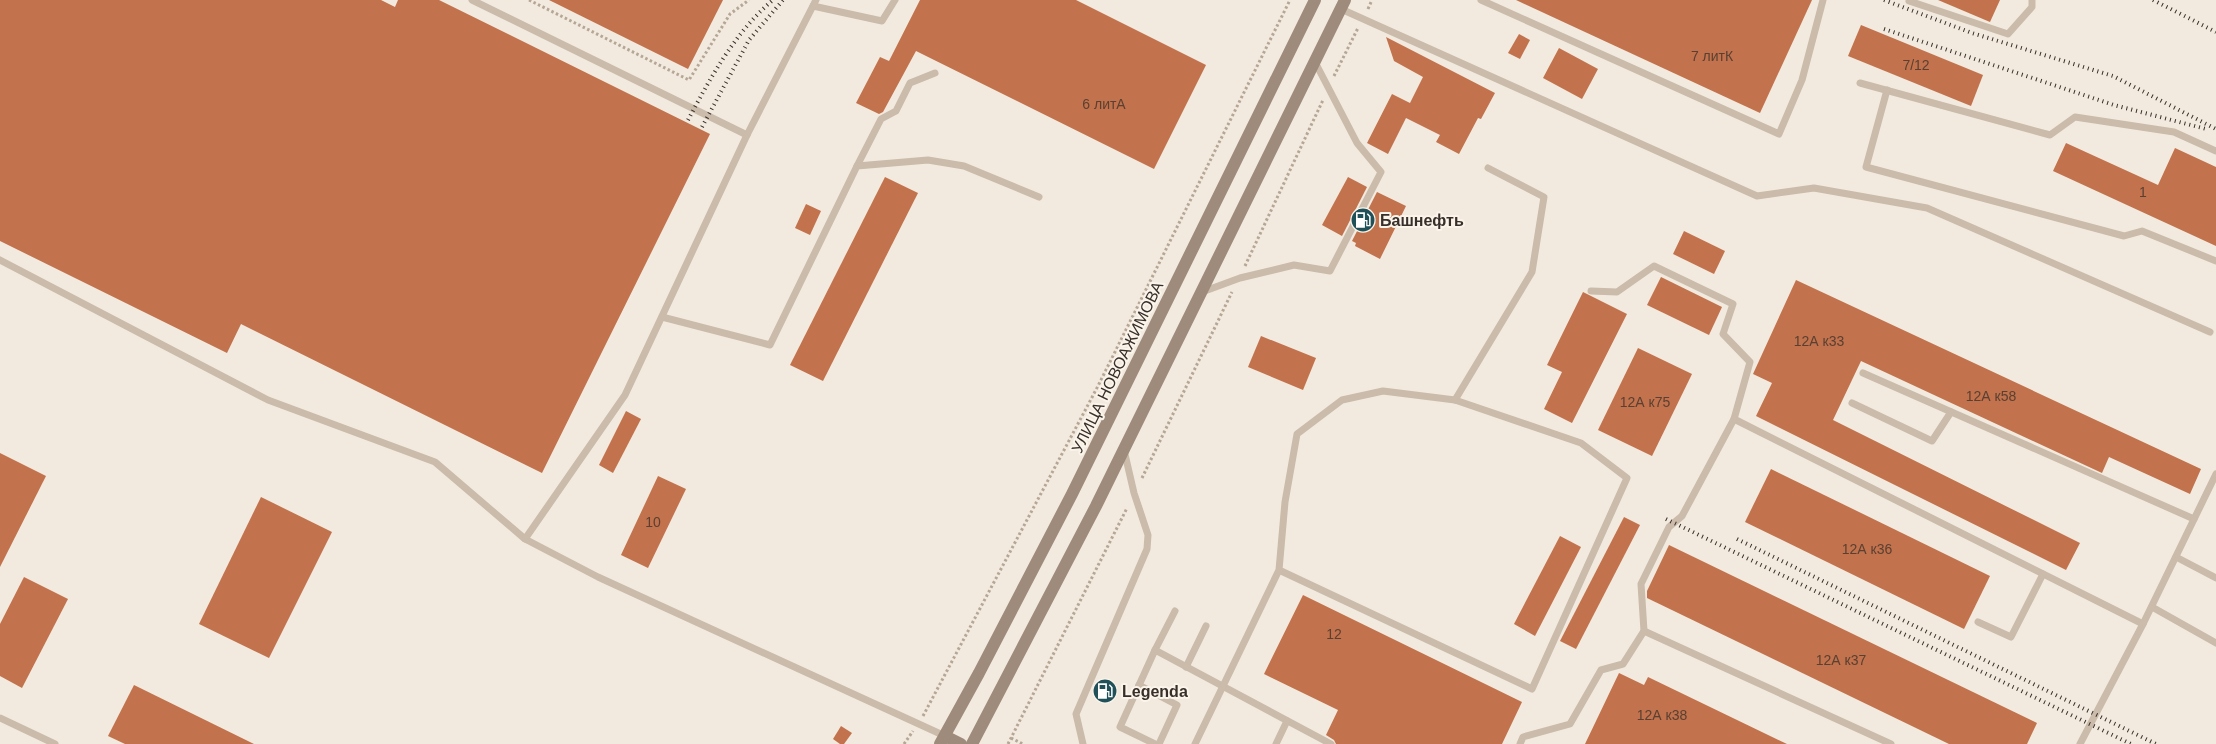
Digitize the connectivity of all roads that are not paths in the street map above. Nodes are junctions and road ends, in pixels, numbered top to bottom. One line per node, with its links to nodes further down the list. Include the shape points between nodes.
1 (472, 0): 14 (lane)
2 (895, 0): 8 (lane, via 882,21)
3 (1315, 0): 51 (main road, УЛИЦА НОВОАЖИМОВА, via 1072,494)
4 (1481, 0): 5 (lane, via 1779,134 1802,80)
5 (1823, 0)
6 (2032, 0): 7 (lane, via 2032,7 2008,34)
7 (1909, 1)
8 (814, 3): 14 (lane)
9 (1343, 4): 10 (main road); 24 (lane, via 1363,18 1757,196 1814,188 1927,208)
10 (1315, 62): 21 (main road); 21 (lane, via 1357,143 1381,172 1330,271 1294,265 1240,278)
11 (935, 73): 16 (lane, via 910,83 896,111 881,119)
12 (1860, 83): 13 (lane)
13 (1887, 90): 15 (lane, via 2050,135 2075,117 2174,132); 20 (lane, via 1866,167 2124,236 2142,231)
14 (746, 135): 23 (lane)
15 (2216, 151)
16 (857, 166): 18 (lane, via 928,160 964,166); 23 (lane, via 770,346)
17 (1488, 168): 26 (lane, via 1544,197 1532,272)
18 (1039, 197)
19 (0, 260): 33 (lane, via 268,400 434,462)
20 (2216, 261)
21 (1202, 292): 30 (main road)
22 (1591, 292): 29 (lane, via 1617,292 1654,266 1733,304 1723,334 1750,362)
23 (662, 317): 33 (lane, via 625,395)
24 (2210, 332)
25 (1864, 373): 28 (lane)
26 (1456, 400): 35 (lane, via 1383,391 1342,400 1297,434); 35 (lane, via 1581,443 1627,478 1532,689)
27 (1852, 403): 28 (lane, via 1932,441)
28 (1950, 412): 32 (lane)
29 (1734, 419): 36 (lane); 43 (lane, via 1682,516 1668,527 1641,584)
30 (1124, 450): 54 (main road); 55 (lane, via 1148,535 1146,549 1076,714)
31 (2216, 474): 32 (lane)
32 (2194, 519): 34 (lane)
33 (525, 539): 51 (lane, via 625,589 918,724)
34 (2176, 557): 37 (lane); 38 (lane)
35 (1279, 570): 48 (lane)
36 (2043, 574): 40 (lane, via 2011,637); 41 (lane)
37 (2216, 578)
38 (2152, 607): 41 (lane); 44 (lane)
39 (1175, 611): 45 (lane)
40 (1978, 622)
41 (2143, 624): 63 (lane)
42 (1206, 626): 46 (lane)
43 (1644, 631): 61 (lane, via 1623,664 1601,670 1570,724 1523,737); 62 (lane)
44 (2216, 643)
45 (1155, 650): 46 (lane); 47 (lane)
46 (1186, 667): 48 (lane)
47 (1139, 685): 56 (lane, via 1120,727); 57 (lane, via 1177,705)
48 (1223, 686): 50 (lane); 58 (lane)
49 (0, 718): 52 (lane)
50 (1287, 721): 59 (lane); 60 (lane)
51 (942, 740): 53 (main road)
52 (55, 744)
53 (961, 744)
54 (972, 744)
55 (1083, 744)
56 (1155, 744)
57 (1159, 744)
58 (1196, 744)
59 (1276, 744)
60 (1330, 744)
61 (1520, 744)
62 (1891, 744)
63 (2080, 744)

